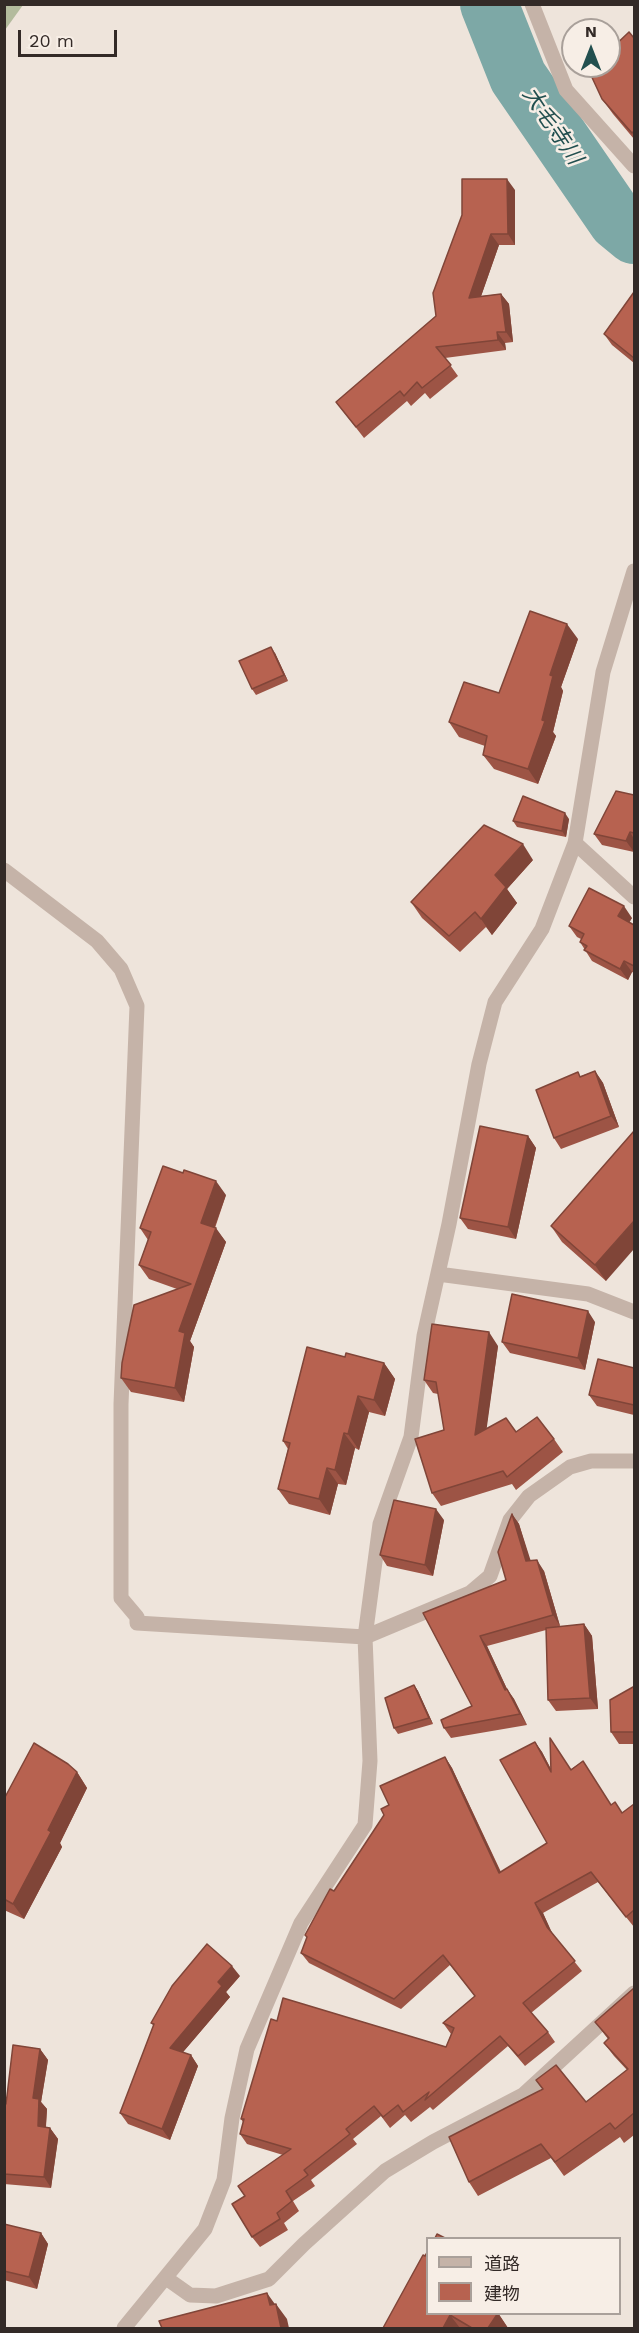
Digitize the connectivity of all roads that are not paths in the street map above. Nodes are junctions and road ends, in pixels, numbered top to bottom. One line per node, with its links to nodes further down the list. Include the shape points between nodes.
1 (532, 4): 2 (street, via 566,90)
2 (634, 166)
3 (634, 571): 4 (street, via 603,672)
4 (575, 843): 6 (street); 7 (street, via 542,929 495,1002)
5 (4, 870): 10 (street, via 97,941 122,969 137,1006 122,1404 122,1598 137,1617 137,1623)
6 (634, 897)
7 (438, 1274): 8 (street, via 588,1294); 10 (street, via 424,1336 411,1437 380,1524)
8 (634, 1312)
9 (634, 1461): 10 (street, via 591,1461 570,1467 529,1496 510,1520 490,1576 484,1582 470,1593)
10 (365, 1637): 12 (street, via 370,1761 365,1825 301,1923 247,2049 224,2180 205,2229)
11 (634, 1993): 12 (street, via 522,2095 385,2171 269,2279 216,2296 190,2295)
12 (166, 2278): 13 (street)
13 (124, 2328)

